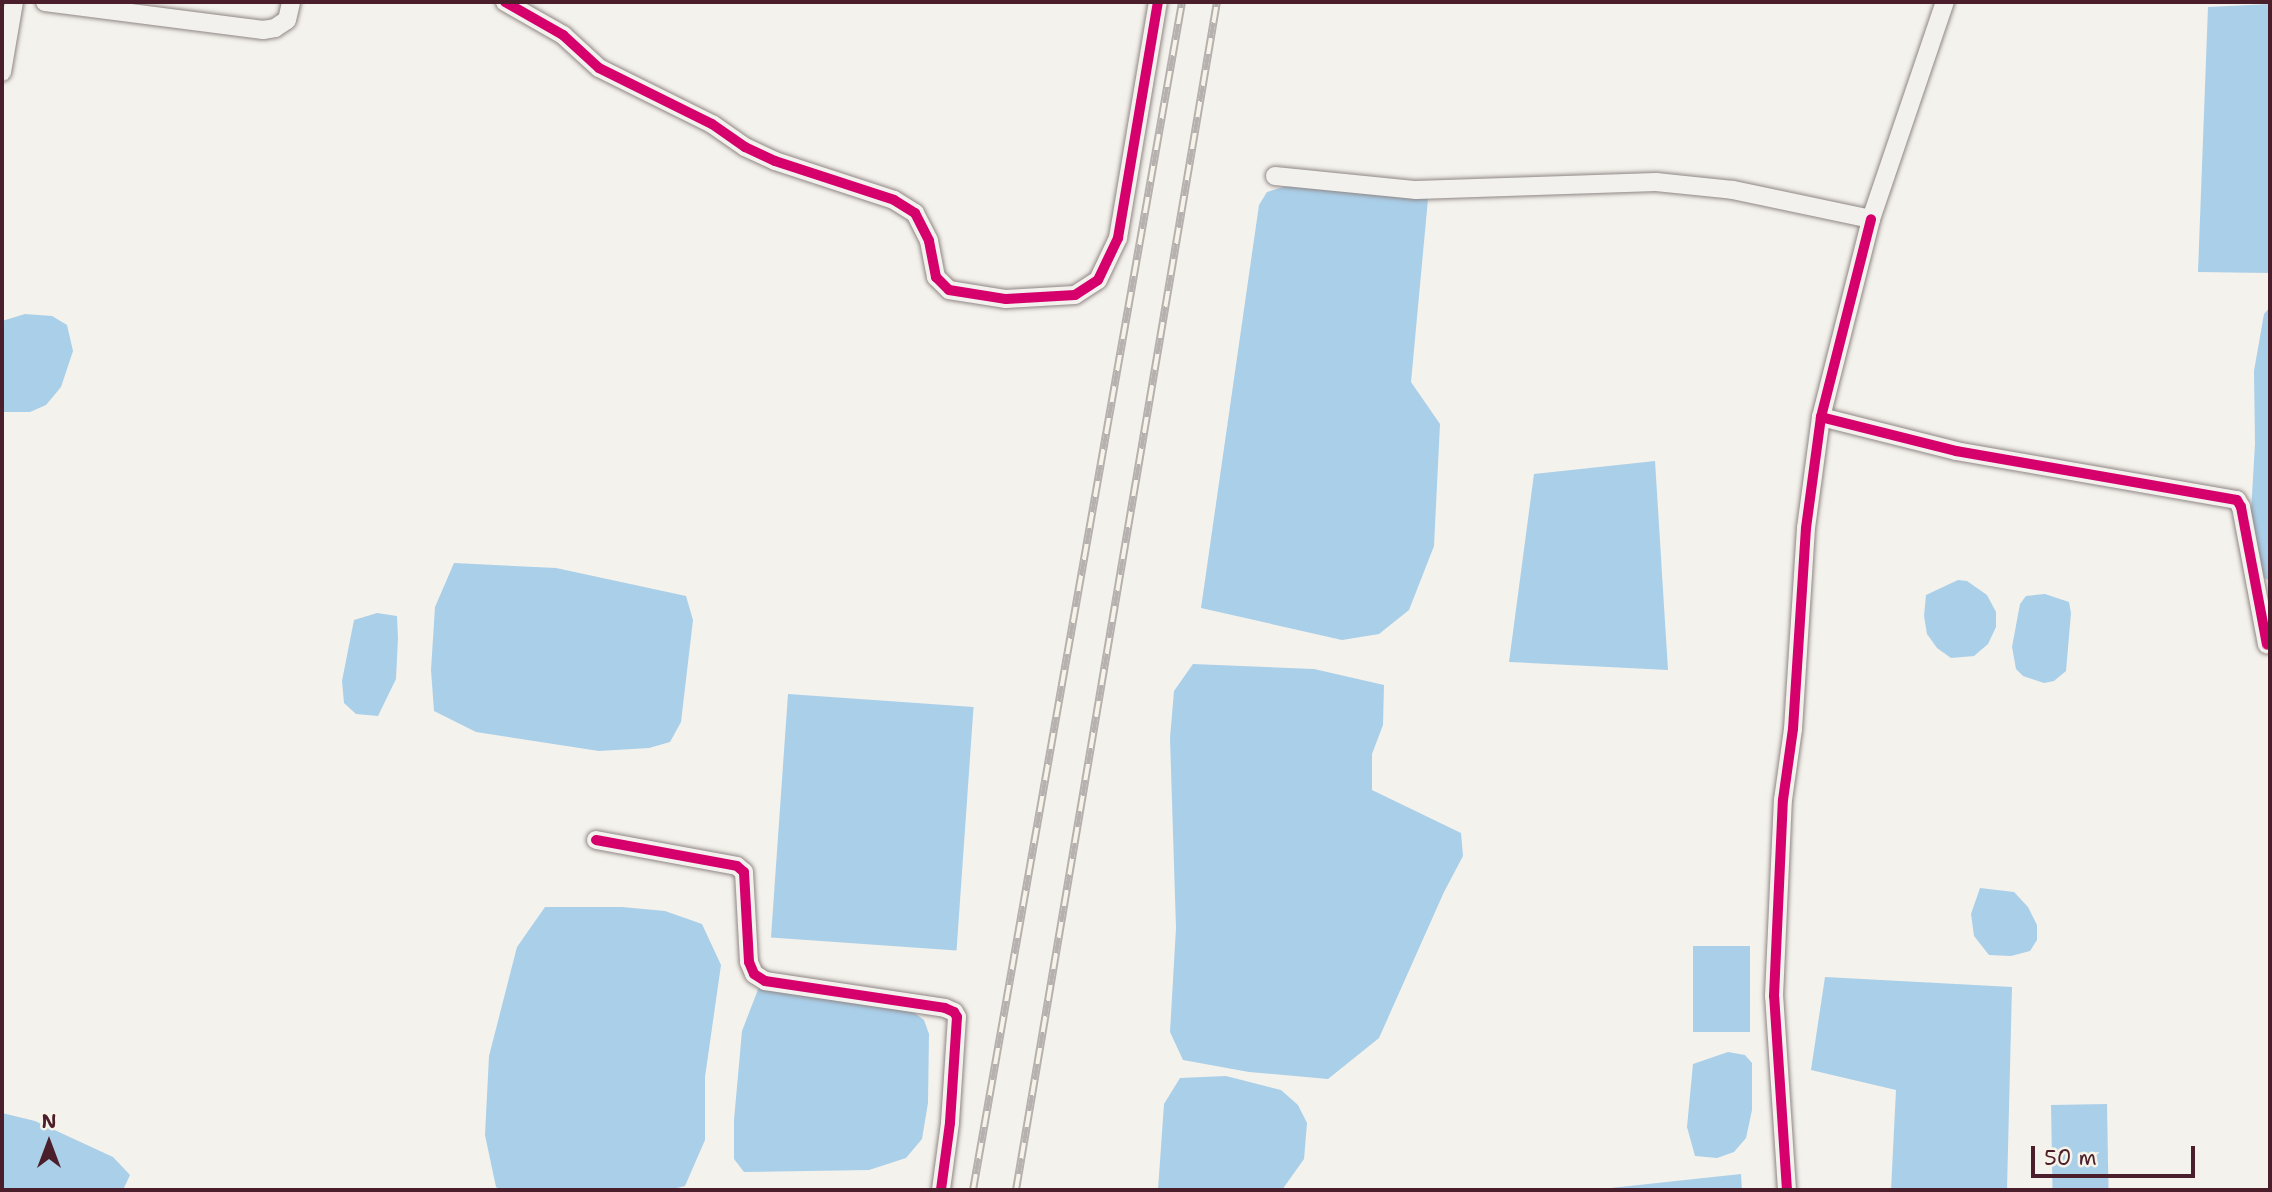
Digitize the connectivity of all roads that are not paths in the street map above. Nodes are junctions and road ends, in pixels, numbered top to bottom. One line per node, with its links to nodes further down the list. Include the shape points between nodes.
1 (14, 2): 7 (street)
2 (45, 2): 3 (street, via 263,30 287,20)
3 (291, 2)
4 (505, 2): 5 (street, via 563,35 600,68 712,124 745,147 894,200 915,213 929,241 936,277 949,289 1006,299 1075,295 1098,280 1118,238)
5 (1158, 2)
6 (1945, 2): 9 (street)
7 (2, 72)
8 (1275, 176): 9 (street, via 1416,190 1656,182 1733,190)
9 (1871, 219): 10 (street)
10 (1821, 416): 11 (street, via 1956,451 2237,500); 14 (street, via 1806,528 1793,729 1783,800 1774,996)
11 (2267, 645)
12 (596, 840): 13 (street, via 737,866 744,872 749,962 754,974 765,981 954,1012 952,1096)
13 (941, 1190)
14 (1787, 1190)

